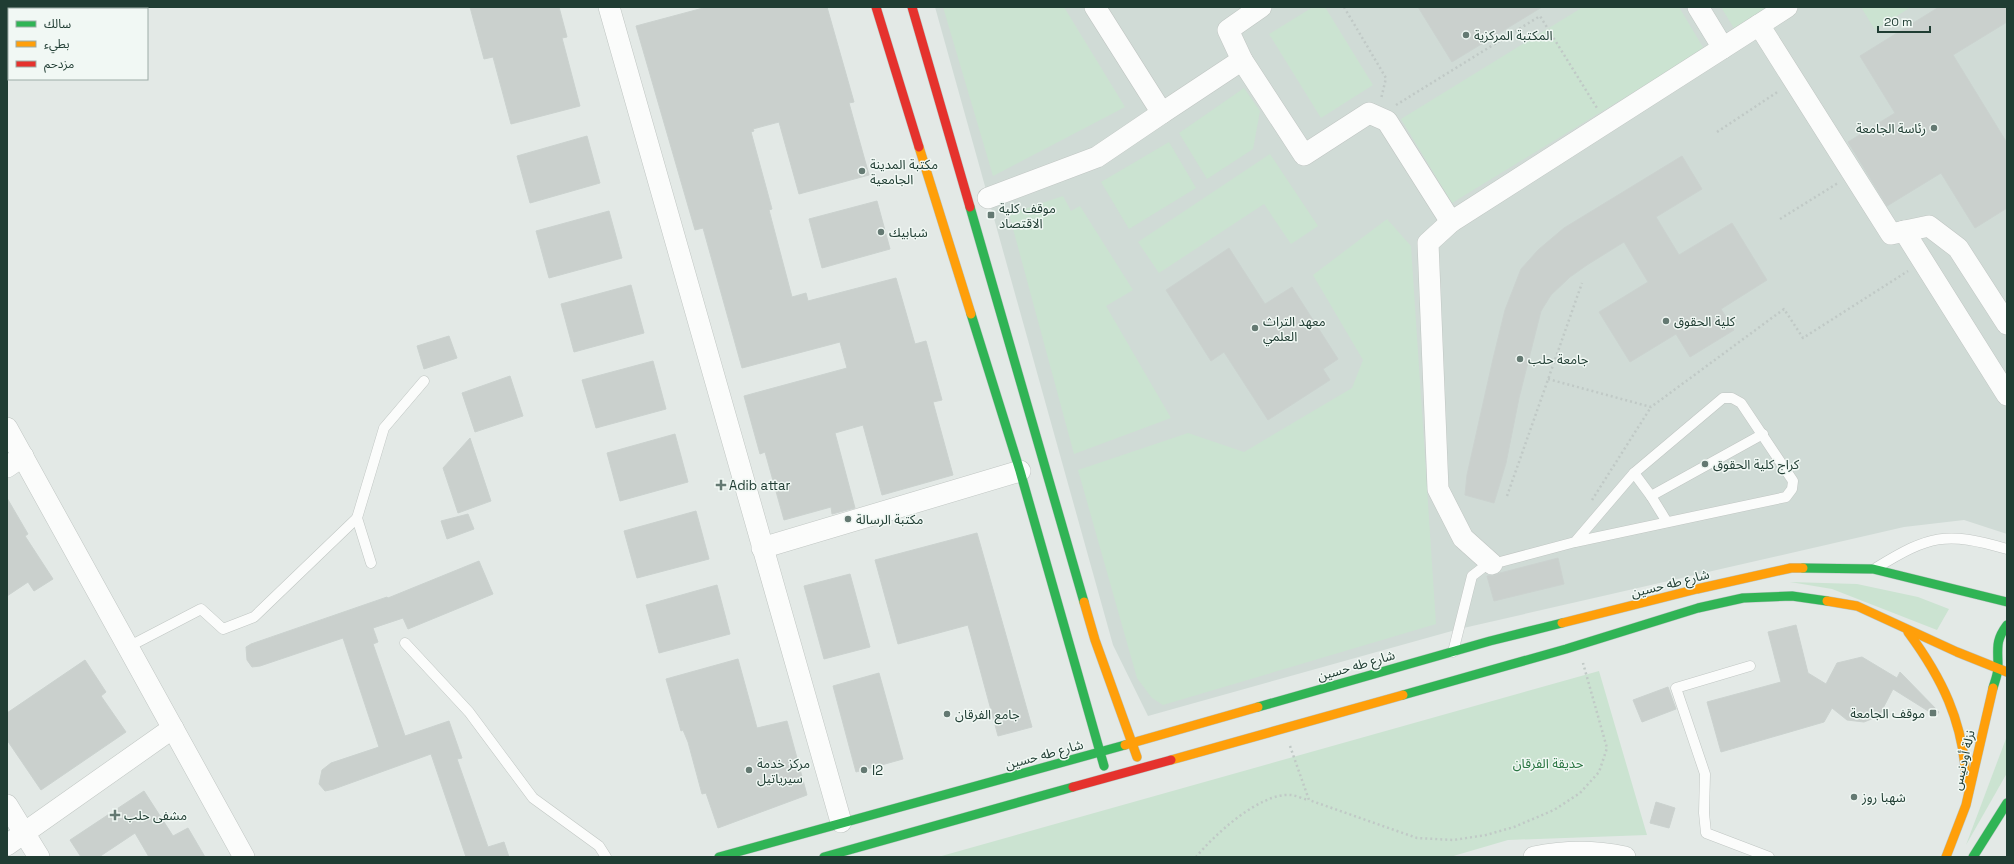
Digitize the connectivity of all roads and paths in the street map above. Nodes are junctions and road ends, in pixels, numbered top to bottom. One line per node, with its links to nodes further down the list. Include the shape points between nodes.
1 (609, 7): 40 (street)
2 (876, 7): 32 (main road)
3 (912, 7): 57 (main road, via 1095,640)
4 (1095, 7): 13 (street)
5 (1261, 7): 11 (street, via 1228,30)
6 (1344, 7): 14 (path, via 1386,78)
7 (1698, 7): 10 (street)
8 (1787, 7): 9 (street)
9 (1759, 25): 10 (street); 12 (street)
10 (1723, 48): 15 (street)
11 (1242, 60): 13 (street); 14 (street, via 1304,155 1369,113)
12 (1795, 81): 16 (path); 17 (street)
13 (1162, 112): 18 (street, via 1097,157)
14 (1377, 117): 15 (path, via 1540,16); 20 (street, via 1387,120)
15 (1606, 123): 20 (street)
16 (1717, 132)
17 (1854, 174): 19 (path); 21 (street, via 1892,234)
18 (988, 198)
19 (1780, 219)
20 (1451, 222): 43 (street, via 1428,243 1438,489 1463,538)
21 (1904, 231): 22 (street); 24 (street, via 1929,226 1958,248)
22 (1924, 261): 27 (street); 28 (path, via 1803,338 1784,309)
23 (1582, 283): 25 (path)
24 (2007, 324)
25 (1548, 379): 28 (path); 34 (path)
26 (424, 381): 37 (lane, via 384,428)
27 (2007, 395)
28 (1651, 408): 36 (path)
29 (7, 428): 31 (street)
30 (1763, 434): 33 (lane, via 1741,403 1732,398 1723,398); 35 (lane); 38 (lane, via 1792,481 1792,489 1786,497)
31 (15, 461): 50 (street)
32 (1020, 471): 40 (street); 58 (main road)
33 (1634, 473): 35 (lane); 39 (lane)
34 (1507, 496)
35 (1651, 496): 38 (lane)
36 (1587, 506)
37 (357, 518): 42 (lane); 50 (lane, via 254,618 223,629 201,608)
38 (1667, 522): 39 (lane)
39 (1575, 542): 43 (lane)
40 (762, 548): 65 (street)
41 (2007, 549): 44 (lane, via 1957,537 1933,539 1902,552)
42 (371, 564)
43 (1492, 564): 51 (lane, via 1477,570 1472,576)
44 (1873, 569): 45 (main road, شارع طه حسين); 51 (main road, شارع طه حسين, via 1791,568 1697,589)
45 (2007, 602)
46 (2007, 625): 53 (main road, نزلة أودنيس, via 2000,633 1995,650)
47 (1906, 630): 49 (main road, via 1857,606 1792,596 1743,598 1698,608); 53 (main road); 63 (main road, via 1942,683 1954,712 1962,741)
48 (404, 643): 70 (lane, via 469,712 533,798 599,846)
49 (1579, 645): 56 (main road); 61 (path, via 1607,748 1599,772 1580,793 1554,810 1514,827 1453,840 1417,838)
50 (128, 647): 55 (street)
51 (1453, 652): 57 (main road, شارع طه حسين)
52 (1750, 666): 76 (lane, via 1676,688 1705,774 1706,833)
53 (1998, 667): 54 (main road); 63 (main road, نزلة أودنيس)
54 (2007, 672)
55 (173, 728): 66 (street); 69 (street)
56 (1283, 729): 59 (main road); 61 (path)
57 (1132, 742): 58 (main road, شارع طه حسين); 59 (main road)
58 (1099, 752): 60 (main road); 65 (main road, شارع طه حسين)
59 (1141, 769): 60 (main road)
60 (1108, 779): 72 (main road)
61 (1309, 800): 73 (path, via 1291,795 1266,799 1235,820)
62 (2007, 803): 78 (main road)
63 (1966, 804): 77 (main road, نزلة أودنيس)
64 (7, 805): 66 (street)
65 (841, 822): 71 (main road, شارع طه حسين)
66 (24, 832): 67 (street); 68 (street)
67 (7, 845)
68 (39, 857)
69 (244, 857)
70 (606, 857)
71 (719, 857)
72 (824, 857)
73 (1196, 857)
74 (1534, 857): 75 (street, via 1559,852 1614,854)
75 (1625, 857)
76 (1769, 857)
77 (1946, 857)
78 (1973, 857)

